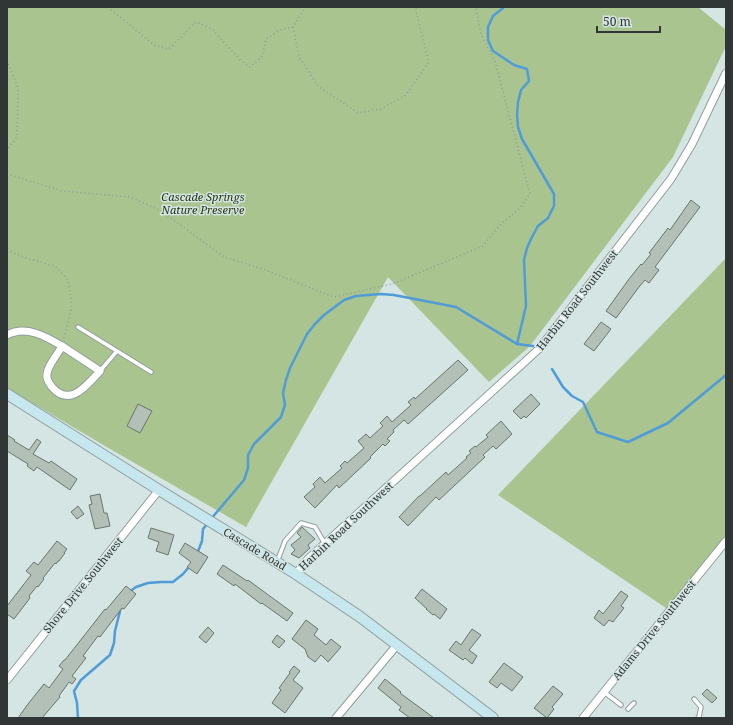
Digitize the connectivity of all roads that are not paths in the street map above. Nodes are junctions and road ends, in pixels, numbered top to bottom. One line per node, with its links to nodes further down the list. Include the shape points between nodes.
1 (726, 73): 11 (street, Harbin Road Southwest, via 692,144 671,179 540,348)
2 (78, 327): 5 (lane)
3 (7, 335): 4 (street, via 14,331 44,335)
4 (62, 346): 6 (street); 6 (street, via 47,371 47,382 55,390 63,395 73,396)
5 (117, 351): 6 (lane); 7 (lane)
6 (100, 371)
7 (151, 372)
8 (7, 394): 9 (main road, Cascade Road)
9 (159, 490): 12 (main road, Cascade Road); 15 (street, Shore Drive Southwest)
10 (726, 542): 16 (street, Adams Drive Southwest)
11 (325, 544): 12 (lane, via 316,527 301,523 285,541); 13 (street, Harbin Road Southwest)
12 (277, 562): 13 (main road, Cascade Road)
13 (296, 574): 14 (main road, Cascade Road)
14 (397, 644): 21 (street); 22 (main road, Cascade Road)
15 (7, 680)
16 (604, 692): 19 (lane); 23 (street, Adams Drive Southwest)
17 (694, 699): 24 (lane, via 701,707)
18 (634, 703): 20 (lane)
19 (621, 704)
20 (628, 709)
21 (336, 718)
22 (493, 718)
23 (583, 718)
24 (698, 718)

